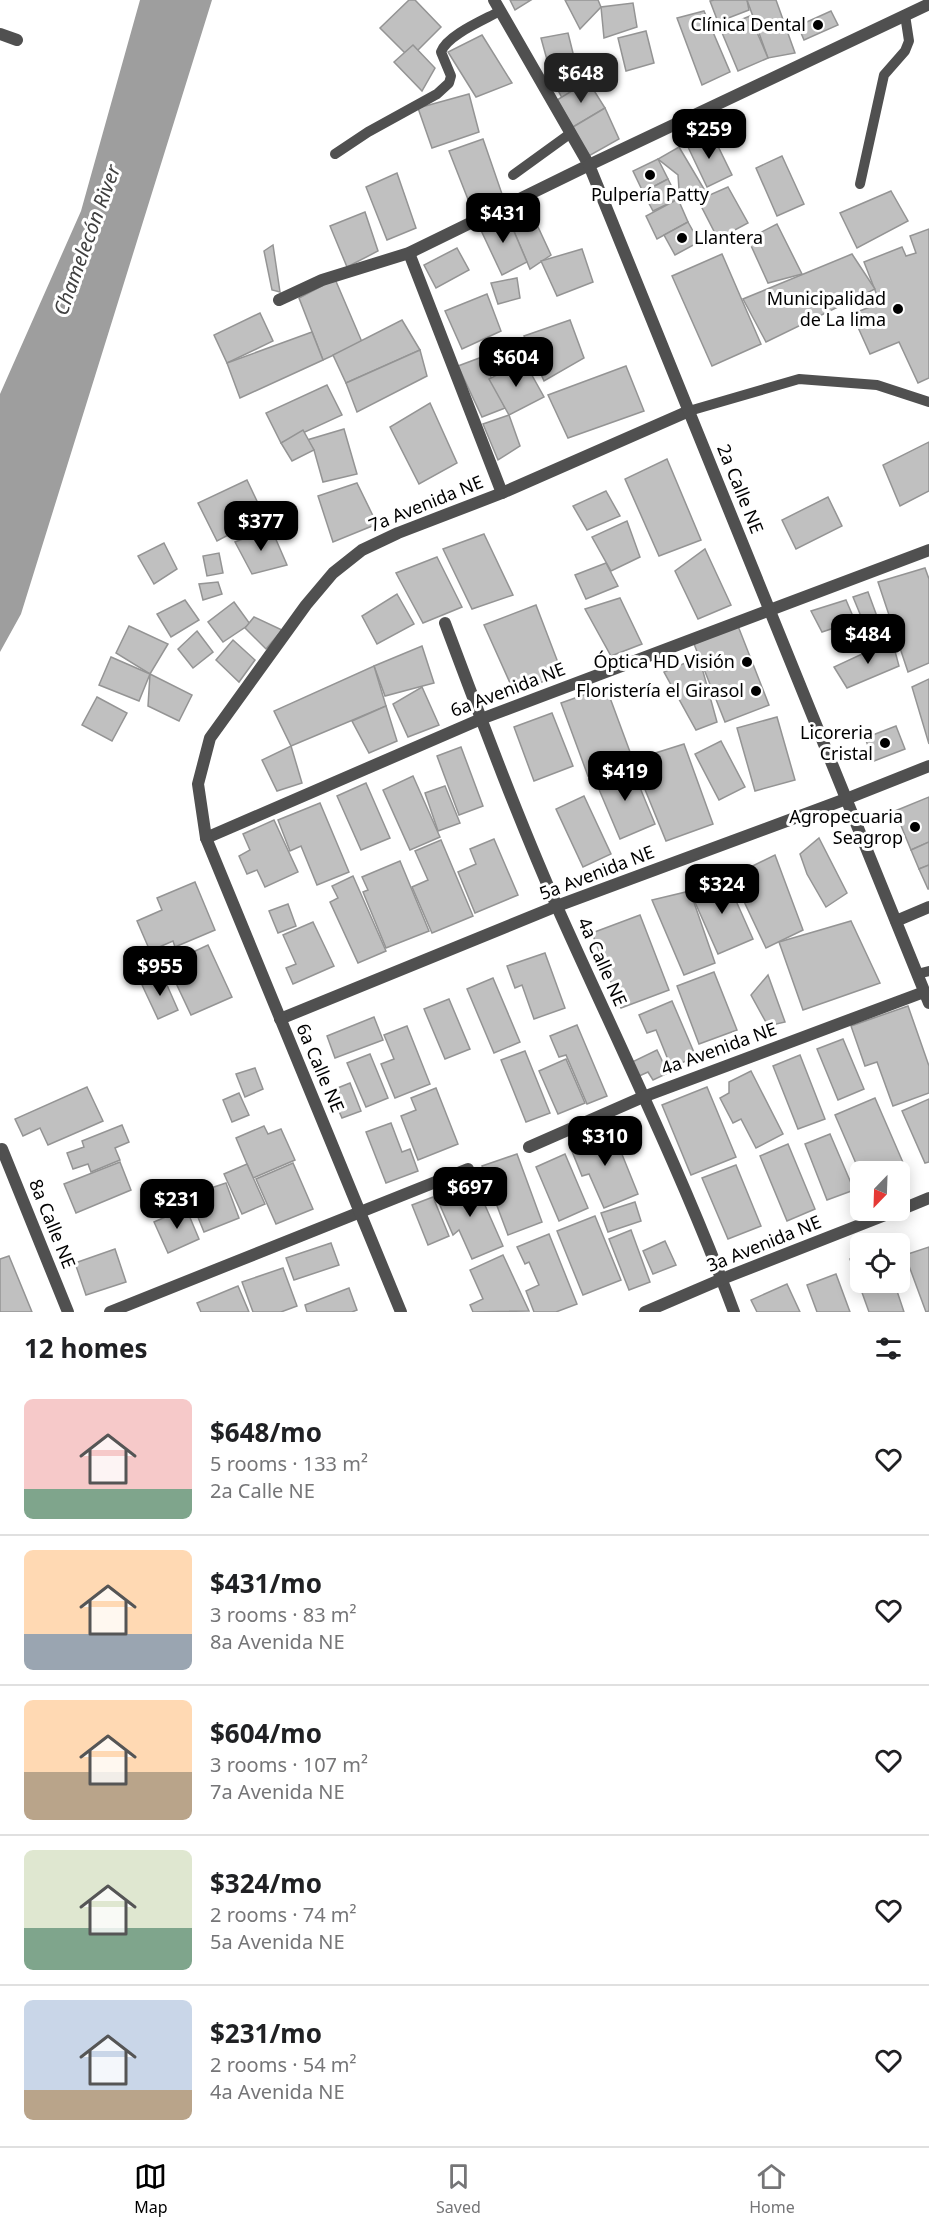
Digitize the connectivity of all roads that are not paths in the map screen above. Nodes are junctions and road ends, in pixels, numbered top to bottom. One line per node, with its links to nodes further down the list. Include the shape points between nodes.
1 (929, 4): 3 (street)
2 (497, 6): 6 (street, 2a Calle NE); 7 (lane, via 446,43 441,52 451,76 437,94)
3 (905, 15): 8 (street); 10 (lane, via 909,41 884,75)
4 (0, 34): 5 (street)
5 (17, 40)
6 (570, 133): 8 (street, 2a Calle NE); 9 (lane)
7 (335, 154)
8 (589, 165): 11 (street); 14 (street, 2a Calle NE)
9 (513, 175)
10 (860, 184)
11 (408, 253): 12 (street, via 322,280); 15 (street)
12 (279, 300)
13 (929, 402): 14 (lane, via 877,385 800,379)
14 (689, 411): 15 (street, 7a Avenida NE); 17 (street, 2a Calle NE)
15 (502, 493): 22 (street, 7a Avenida NE, via 362,550 333,573 210,738 198,784)
16 (929, 550): 17 (street, 6a Avenida NE)
17 (770, 610): 19 (street, 6a Avenida NE); 21 (street, 2a Calle NE)
18 (445, 622): 19 (street, 4a Calle NE)
19 (481, 718): 22 (street, 6a Avenida NE); 23 (street, 4a Calle NE)
20 (929, 766): 21 (street, 5a Avenida NE)
21 (846, 800): 23 (street, 5a Avenida NE); 25 (street, 2a Calle NE)
22 (206, 838): 28 (street, 6a Calle NE)
23 (557, 906): 28 (street, 5a Avenida NE); 29 (street, 4a Calle NE)
24 (929, 907): 25 (street)
25 (896, 921): 26 (street, 2a Calle NE)
26 (923, 973): 27 (street, 2a Calle NE)
27 (927, 998): 29 (street, 4a Avenida NE)
28 (280, 1019): 35 (street, 6a Calle NE)
29 (643, 1097): 30 (street, 4a Avenida NE); 37 (street, 4a Calle NE)
30 (529, 1147)
31 (2, 1149): 38 (street, 8a Calle NE)
32 (468, 1169): 35 (street)
33 (929, 1198): 34 (street, 3a Avenida NE)
34 (910, 1206)
35 (360, 1212): 39 (street); 40 (street, 6a Calle NE)
36 (871, 1221): 37 (street, 3a Avenida NE)
37 (722, 1279): 41 (street, 3a Avenida NE); 42 (street, 4a Calle NE)
38 (69, 1312)
39 (110, 1312)
40 (401, 1312)
41 (645, 1312)
42 (734, 1312)

